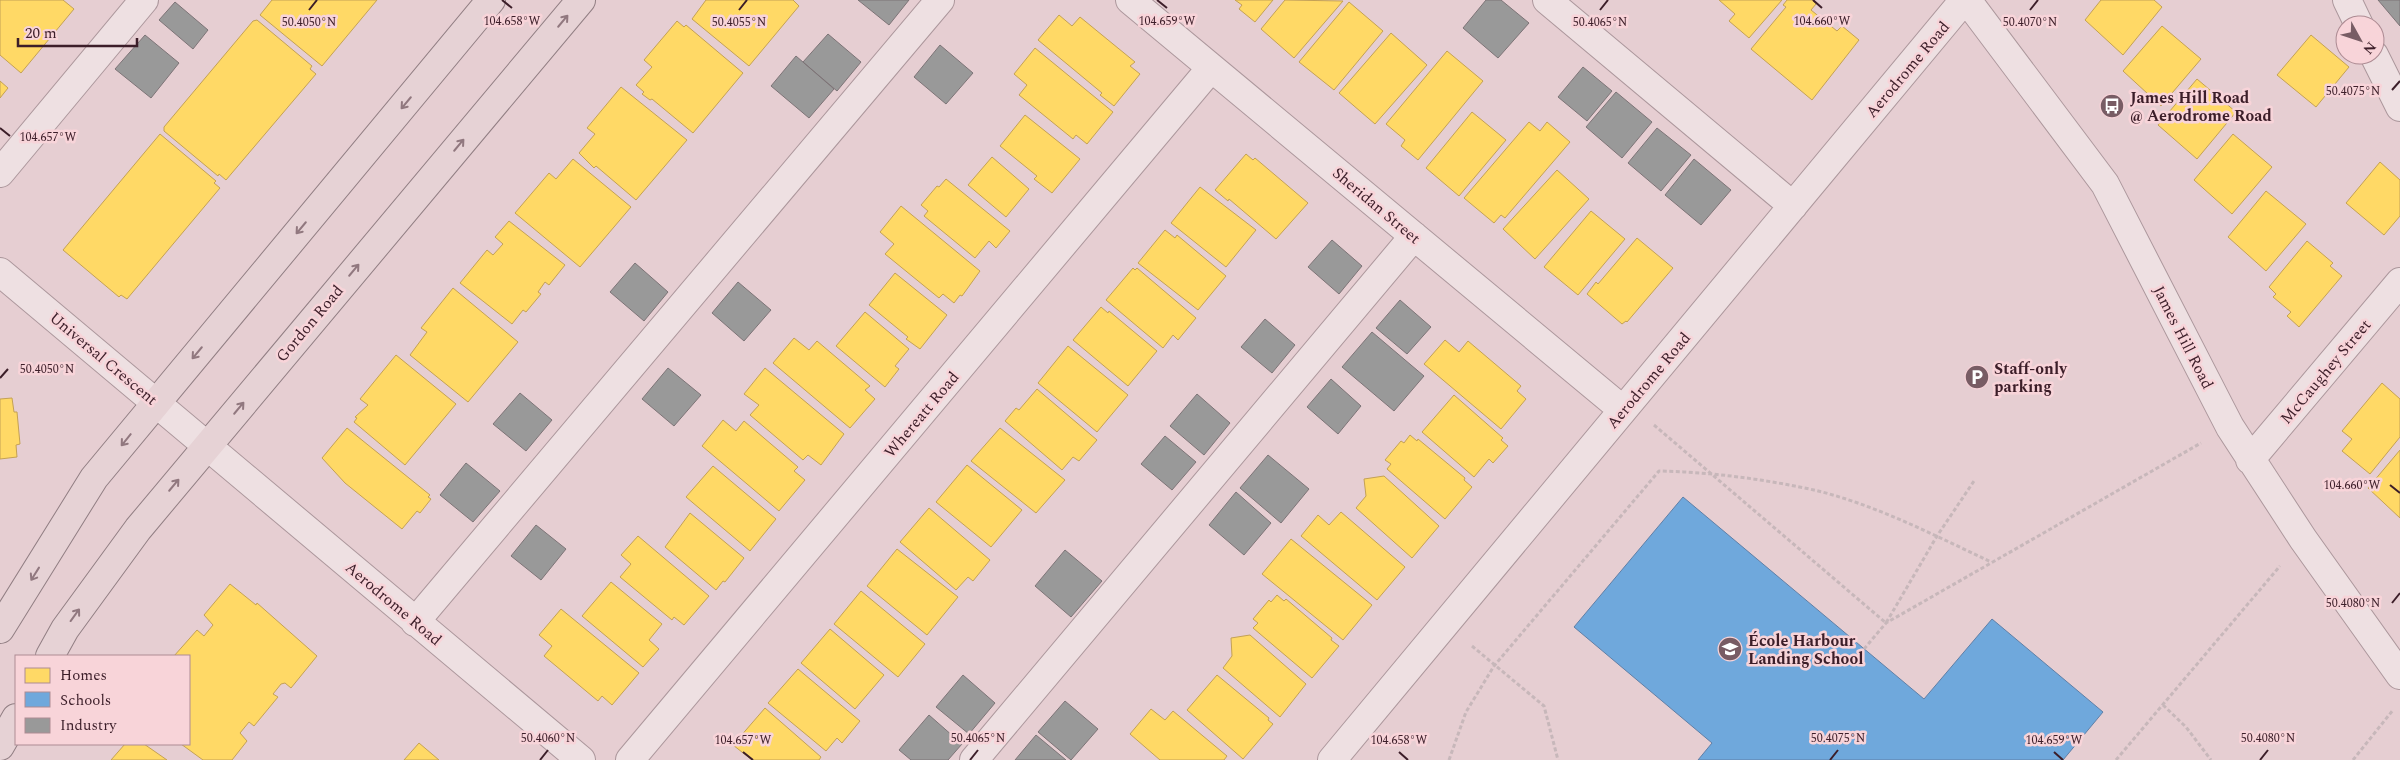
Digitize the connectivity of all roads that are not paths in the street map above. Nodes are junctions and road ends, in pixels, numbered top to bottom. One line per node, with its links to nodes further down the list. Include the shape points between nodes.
1 (144, 0): 13 (street)
2 (491, 0): 18 (main road, one-way to 18)
3 (581, 0): 20 (main road, Gordon Road, one-way to 3)
4 (940, 0): 22 (street)
5 (1130, 0): 11 (street, Sheridan Street)
6 (1548, 0): 14 (street)
7 (1966, 0): 14 (street, Aerodrome Road); 21 (street, James Hill Road, via 2105,184)
8 (2347, 0): 9 (street)
9 (2354, 15)
10 (2379, 65): 12 (street)
11 (1211, 68): 15 (street, Sheridan Street); 29 (street, Whereatt Road)
12 (2400, 107)
13 (0, 173)
14 (1793, 206): 19 (street, Aerodrome Road)
15 (1414, 236): 19 (street, Sheridan Street); 30 (street)
16 (0, 272): 18 (street, Universal Crescent)
17 (2400, 282): 21 (street, McCaughey Street)
18 (156, 402): 20 (street, Universal Crescent); 23 (main road, one-way to 23, via 94,478)
19 (1626, 406): 31 (street, Aerodrome Road)
20 (207, 445): 22 (street, Aerodrome Road); 24 (main road, Gordon Road, one-way to 20, via 65,629 138,529)
21 (2250, 460): 25 (street, James Hill Road)
22 (415, 622): 28 (street, Aerodrome Road)
23 (0, 629)
24 (51, 655)
25 (2400, 675)
26 (15, 720): 27 (main road)
27 (0, 746)
28 (581, 760)
29 (630, 760)
30 (974, 760)
31 (1332, 760)

